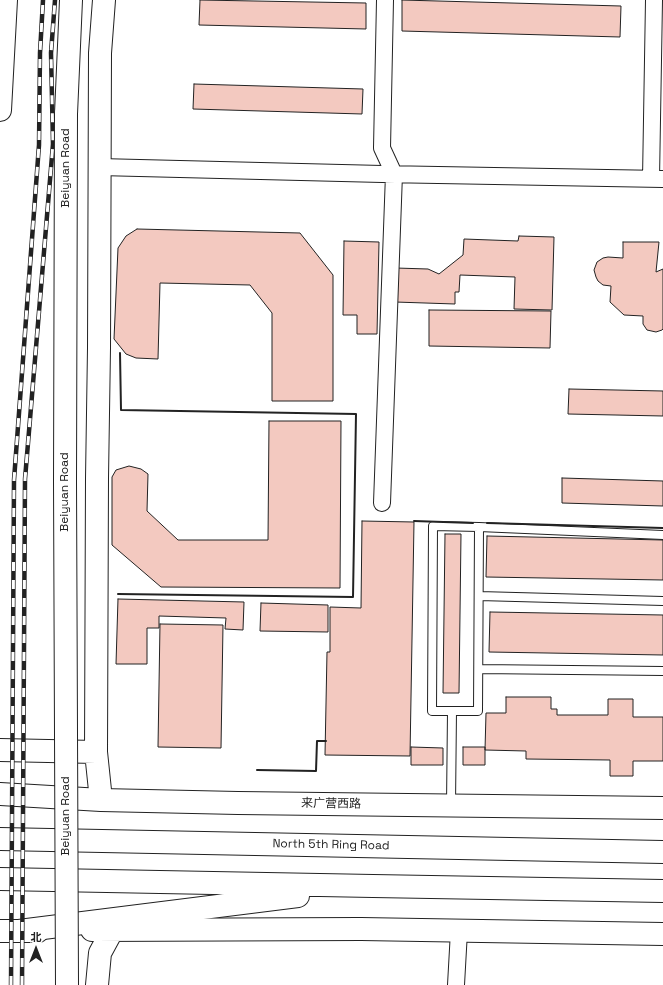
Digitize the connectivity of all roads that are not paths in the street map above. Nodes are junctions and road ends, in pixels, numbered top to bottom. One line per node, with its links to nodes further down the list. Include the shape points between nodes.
1 (6, 0): 6 (main road)
2 (71, 0): 35 (main road, Beiyuan Road, bridge, via 66,114)
3 (104, 0): 7 (main road, via 100,52)
4 (385, 0): 8 (street, via 382,148)
5 (654, 0): 9 (street)
6 (0, 110)
7 (99, 167): 8 (street); 19 (main road)
8 (394, 174): 9 (street); 10 (street)
9 (657, 179)
10 (382, 503)
11 (479, 527): 12 (lane); 13 (lane); 17 (lane, via 433,526 432,710)
12 (663, 535)
13 (479, 596): 14 (lane); 15 (lane)
14 (663, 601)
15 (479, 669): 16 (lane); 17 (lane, via 478,711)
16 (663, 671)
17 (452, 710): 22 (lane)
18 (0, 750): 19 (main road)
19 (96, 752): 21 (main road)
20 (0, 794): 21 (main road, 来广营西路)
21 (101, 800): 22 (main road, 来广营西路)
22 (451, 806): 23 (main road, 来广营西路)
23 (663, 808)
24 (0, 839): 26 (main road, North 5th Ring Road)
25 (663, 840): 26 (main road)
26 (609, 851): 27 (main road, North 5th Ring Road)
27 (663, 852)
28 (0, 878): 29 (main road)
29 (373, 886): 30 (main road); 33 (main road)
30 (663, 891)
31 (113, 929): 32 (main road); 33 (main road); 36 (main road, via 100,953)
32 (459, 931): 34 (main road); 37 (street)
33 (6, 933)
34 (663, 934)
35 (67, 985)
36 (97, 985)
37 (456, 985)

